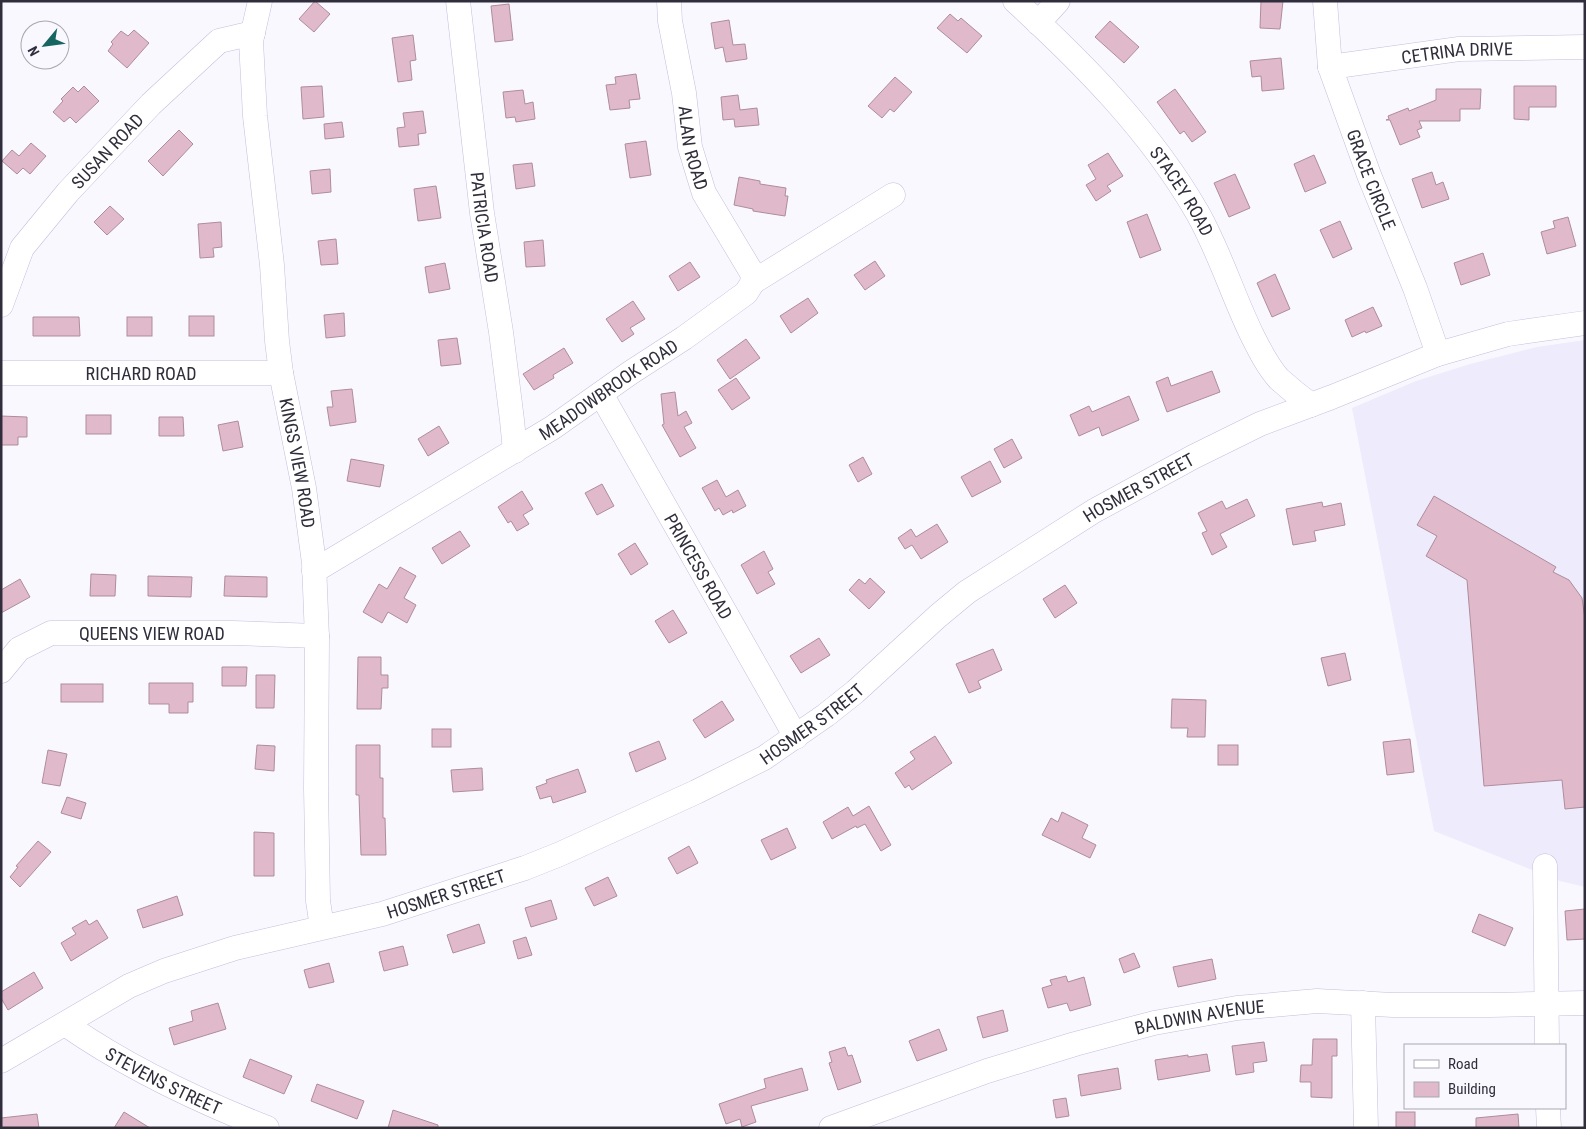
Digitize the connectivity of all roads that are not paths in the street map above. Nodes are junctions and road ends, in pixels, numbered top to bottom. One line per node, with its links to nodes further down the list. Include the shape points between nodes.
1 (260, 1): 8 (street, KINGS VIEW ROAD)
2 (458, 1): 20 (street, PATRICIA ROAD)
3 (669, 1): 12 (street, ALAN ROAD, via 690,147 704,192 752,273)
4 (1015, 1): 7 (street, STACEY ROAD)
5 (1058, 1): 7 (street)
6 (1325, 1): 10 (street, GRACE CIRCLE)
7 (1038, 23): 19 (street, STACEY ROAD, via 1134,122 1179,182 1198,215 1260,352 1278,378)
8 (253, 33): 13 (street, SUSAN ROAD, via 219,41 151,104 68,192 22,248); 17 (street, KINGS VIEW ROAD, via 254,116)
9 (1585, 47): 10 (street, CETRINA DRIVE, via 1460,49)
10 (1330, 67): 15 (street, GRACE CIRCLE, via 1369,175 1416,288)
11 (893, 195): 12 (street, MEADOWBROOK ROAD)
12 (753, 282): 18 (street, MEADOWBROOK ROAD, via 746,293)
13 (1, 306)
14 (1585, 323): 15 (street, HOSMER STREET, via 1508,334)
15 (1438, 354): 19 (street, HOSMER STREET)
16 (1, 373): 17 (street, RICHARD ROAD)
17 (281, 373): 21 (street, KINGS VIEW ROAD, via 304,488)
18 (601, 394): 20 (street, MEADOWBROOK ROAD); 24 (street, PRINCESS ROAD)
19 (1311, 405): 24 (street, HOSMER STREET, via 1260,424 1184,461 1094,511 998,571 938,616 855,692)
20 (514, 451): 21 (street, MEADOWBROOK ROAD)
21 (314, 571): 22 (street, KINGS VIEW ROAD)
22 (317, 636): 23 (street, QUEENS VIEW ROAD, via 51,633 19,649); 26 (street, KINGS VIEW ROAD, via 318,901)
23 (1, 670)
24 (796, 737): 26 (street, HOSMER STREET, via 730,776 560,854 418,903)
25 (1545, 866): 29 (street)
26 (322, 927): 30 (street, HOSMER STREET, via 235,948 164,971 129,986)
27 (1363, 1003): 29 (street, BALDWIN AVENUE); 35 (street, BALDWIN AVENUE, via 1317,1001 1238,1008 1154,1023 987,1071); 36 (street)
28 (1585, 1003): 29 (street, BALDWIN AVENUE)
29 (1546, 1004): 31 (street)
30 (65, 1024): 32 (street, HOSMER STREET); 34 (street, STEVENS STREET, via 145,1074)
31 (1547, 1044)
32 (1, 1061)
33 (1548, 1109): 37 (street)
34 (267, 1128)
35 (831, 1128)
36 (1366, 1128)
37 (1549, 1128)

